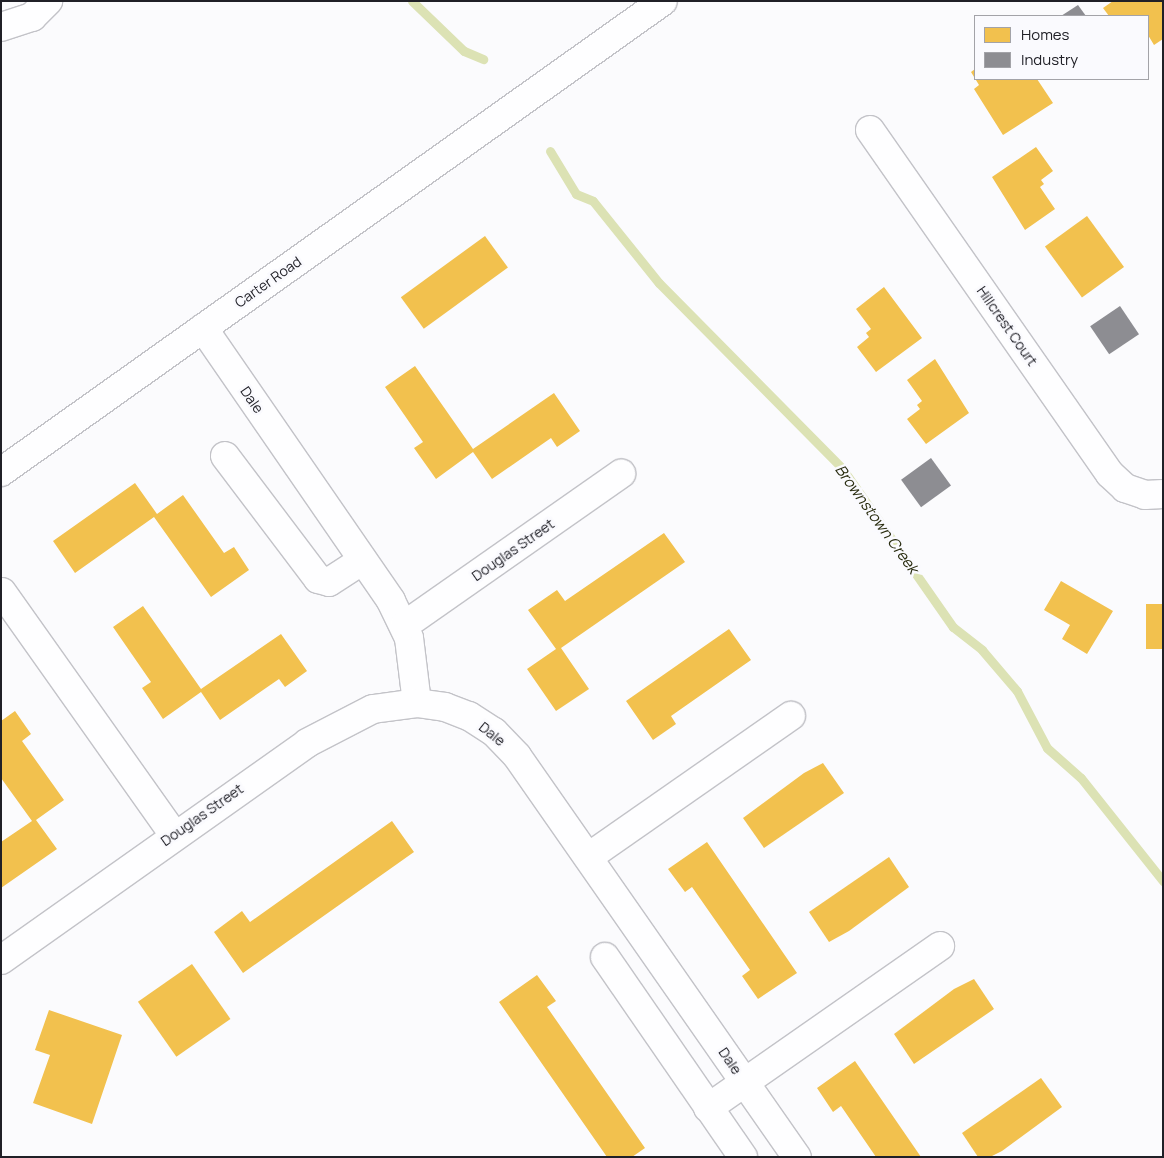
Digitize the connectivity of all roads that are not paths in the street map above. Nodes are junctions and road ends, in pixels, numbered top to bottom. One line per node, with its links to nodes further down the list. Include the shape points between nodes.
1 (48, 1): 3 (street, via 32,17)
2 (663, 1): 5 (street, Carter Road)
3 (1, 27)
4 (870, 130): 9 (street, Hillcrest Court, via 1110,474 1125,488 1145,495)
5 (203, 328): 7 (street, Carter Road); 10 (street, Dale)
6 (225, 456): 10 (street, via 318,579 329,582)
7 (1, 472)
8 (620, 474): 12 (street, Douglas Street)
9 (1163, 494)
10 (363, 560): 12 (street, Dale)
11 (2, 592): 15 (street)
12 (405, 625): 13 (street, Dale)
13 (417, 704): 15 (street, Douglas Street, via 373,709 339,725 307,743); 16 (street, Dale, via 461,713 494,732 517,756)
14 (791, 716): 16 (street)
15 (174, 835): 19 (street, Douglas Street)
16 (590, 856): 20 (street, Dale)
17 (940, 946): 20 (street)
18 (605, 958): 21 (street)
19 (1, 960)
20 (744, 1082): 21 (street); 23 (street, Dale)
21 (708, 1108): 22 (street)
22 (743, 1157)
23 (797, 1157)

